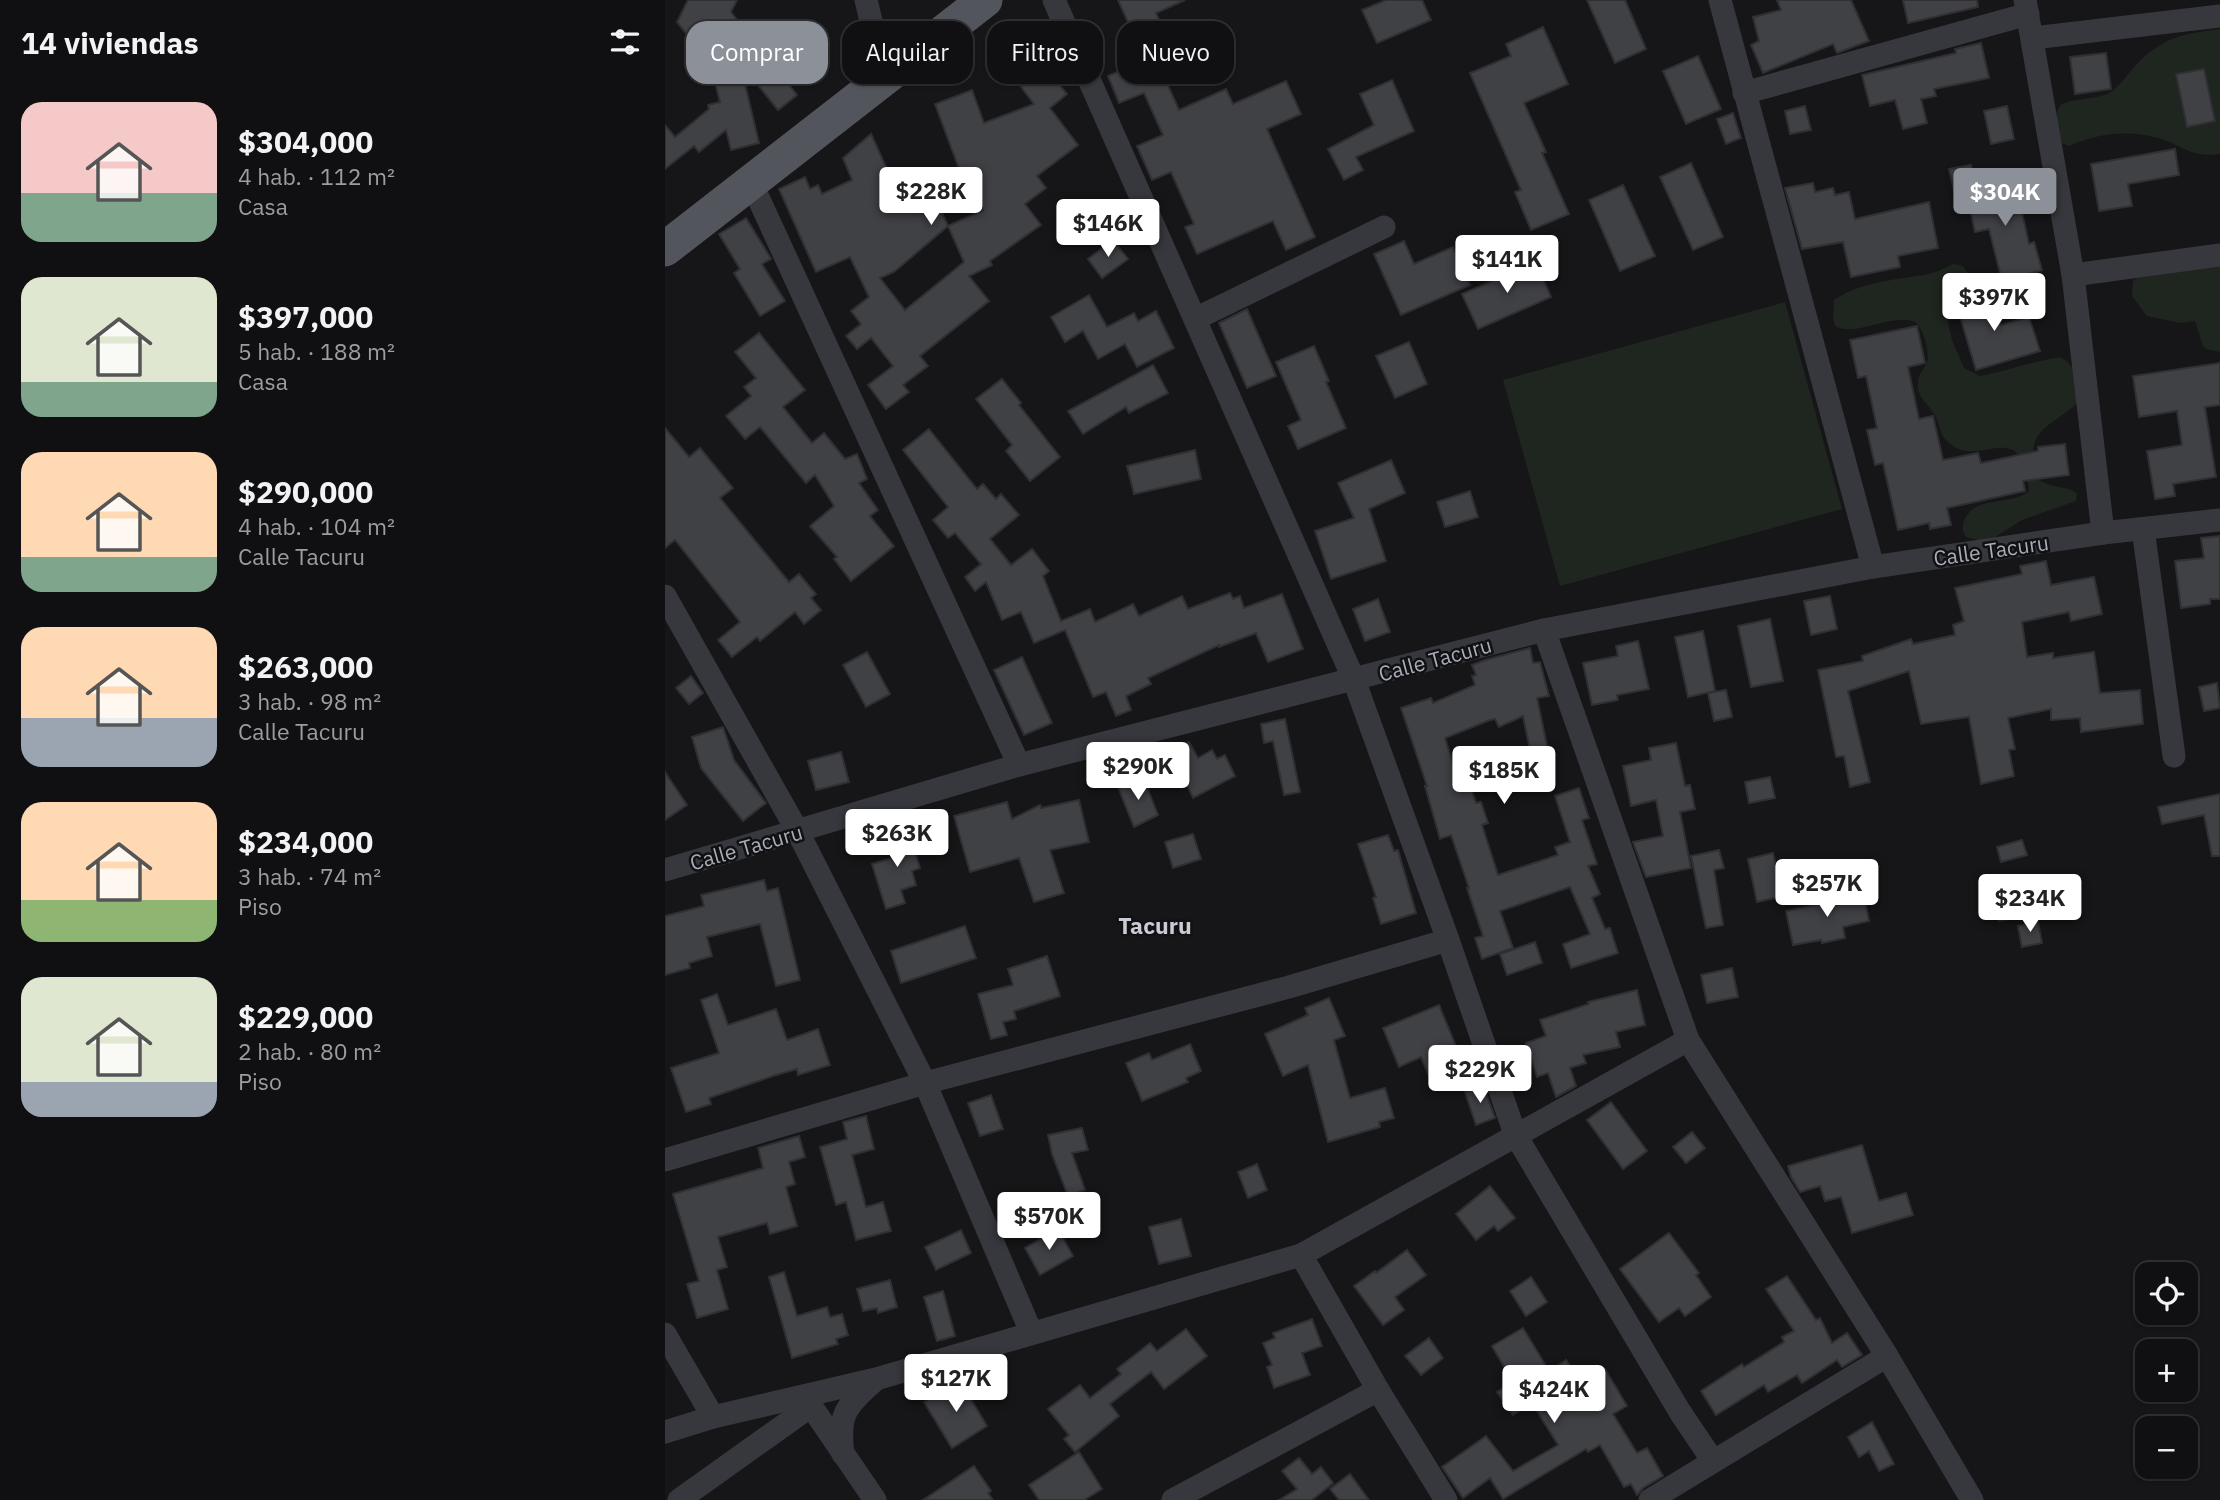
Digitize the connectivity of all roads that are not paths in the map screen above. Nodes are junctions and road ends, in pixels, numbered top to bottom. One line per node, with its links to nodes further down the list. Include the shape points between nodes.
1 (866, 0): 7 (street)
2 (985, 0): 8 (main road)
3 (1054, 0): 17 (street)
4 (1720, 0): 11 (street)
5 (2027, 7): 9 (street); 11 (street)
6 (2220, 16): 9 (street)
7 (871, 21)
8 (958, 21)
9 (2033, 38): 16 (street)
10 (876, 84): 12 (main road)
11 (1744, 93): 21 (street)
12 (751, 182): 14 (main road); 26 (street)
13 (1384, 227): 17 (street)
14 (665, 249)
15 (2220, 256): 16 (street)
16 (2073, 275): 20 (street)
17 (1195, 319): 24 (street)
18 (2220, 520): 19 (street, Calle Tacuru)
19 (2143, 529): 20 (street, Calle Tacuru); 25 (street)
20 (2103, 533): 21 (street, Calle Tacuru)
21 (1873, 567): 23 (street, Calle Tacuru)
22 (665, 596): 27 (street)
23 (1544, 630): 24 (street, Calle Tacuru); 30 (street)
24 (1354, 680): 26 (street, Calle Tacuru); 29 (street)
25 (2174, 756)
26 (1019, 765): 27 (street, Calle Tacuru)
27 (799, 832): 28 (street, Calle Tacuru); 31 (street)
28 (665, 870)
29 (1448, 940): 31 (street); 32 (street)
30 (1688, 1040): 32 (street); 37 (street)
31 (925, 1083): 33 (street); 35 (street)
32 (1515, 1133): 34 (street); 44 (street)
33 (665, 1160)
34 (1301, 1255): 35 (street); 39 (street)
35 (1031, 1332): 38 (street)
36 (665, 1334): 41 (street)
37 (1887, 1356): 44 (street); 50 (street)
38 (876, 1379): 40 (street); 43 (street, via 845,1412 840,1429)
39 (1378, 1390): 47 (street); 48 (street)
40 (808, 1401): 41 (street); 43 (street); 45 (street)
41 (713, 1418): 42 (street)
42 (665, 1432)
43 (843, 1454): 46 (street)
44 (1713, 1461): 49 (street)
45 (679, 1500)
46 (875, 1500)
47 (1173, 1500)
48 (1446, 1500)
49 (1650, 1500)
50 (1972, 1500)

